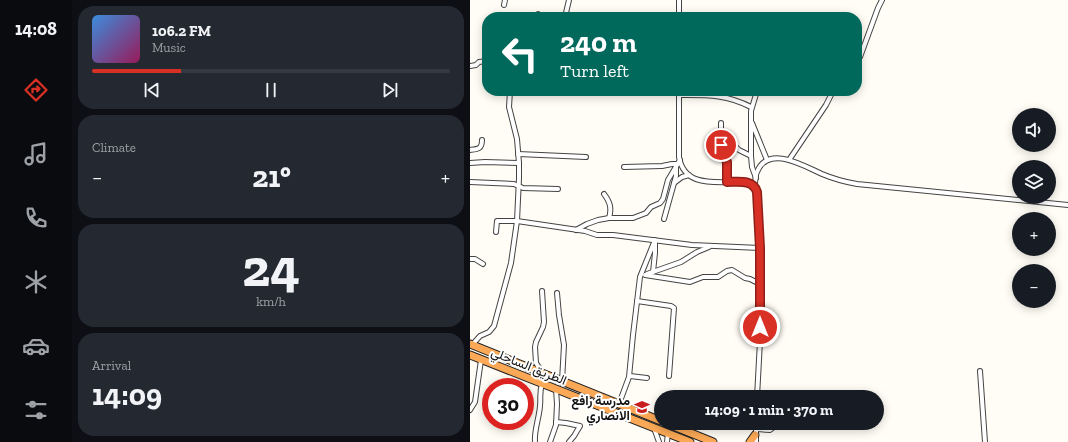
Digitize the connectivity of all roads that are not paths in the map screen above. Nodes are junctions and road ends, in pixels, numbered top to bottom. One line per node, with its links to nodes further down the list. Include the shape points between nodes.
1 (569, 0): 4 (street)
2 (679, 0): 5 (street)
3 (882, 0): 6 (street)
4 (567, 12)
5 (679, 12)
6 (862, 52)
7 (482, 62): 8 (street)
8 (470, 66)
9 (510, 96): 20 (street, via 509,107)
10 (679, 96): 27 (street)
11 (723, 96): 14 (street)
12 (755, 96): 14 (street)
13 (830, 96): 24 (street)
14 (751, 106): 15 (street)
15 (751, 121): 21 (street); 23 (street)
16 (722, 123): 17 (street)
17 (722, 133): 21 (street, via 739,150); 32 (street, via 722,149 727,162)
18 (482, 140): 19 (street, via 481,147)
19 (470, 150)
20 (518, 154): 22 (street); 26 (street)
21 (751, 156): 30 (street)
22 (586, 157)
23 (767, 160): 24 (street); 30 (street, via 759,168)
24 (789, 160): 38 (street, via 831,177 858,184)
25 (470, 163): 26 (street)
26 (519, 163): 34 (street)
27 (678, 163): 28 (street); 29 (street); 33 (street); 39 (street, via 660,202 638,217)
28 (624, 167)
29 (689, 175): 32 (street, via 703,182); 33 (street)
30 (756, 178): 35 (street)
31 (470, 182): 34 (street)
32 (727, 182): 35 (street, via 748,182)
33 (674, 183): 40 (street)
34 (518, 186): 36 (street); 41 (street)
35 (755, 187): 46 (street, via 758,195)
36 (558, 189)
37 (604, 194): 39 (street, via 611,206)
38 (1068, 205)
39 (609, 218): 42 (street, via 592,222)
40 (664, 219)
41 (517, 221): 42 (street); 43 (street, via 497,222); 56 (street, via 511,263 494,326)
42 (576, 230): 44 (street)
43 (496, 232)
44 (654, 240): 45 (street); 49 (street); 51 (street)
45 (712, 246): 46 (street); 49 (street, via 681,262)
46 (760, 248): 52 (street)
47 (470, 259): 48 (street)
48 (483, 264)
49 (653, 272): 50 (street)
50 (645, 275): 51 (street); 52 (street, via 690,282 732,270)
51 (640, 277): 55 (street)
52 (760, 284): 67 (street)
53 (542, 291): 60 (street, via 544,322 535,352 536,363)
54 (557, 293): 64 (street, via 564,345)
55 (637, 301): 61 (street); 62 (street, via 674,308)
56 (471, 345): 60 (highway)
57 (470, 355): 58 (highway, الطريق الساحلي)
58 (481, 360): 65 (highway, الطريق الساحلي); 69 (street, via 475,402)
59 (980, 371): 87 (street)
60 (541, 372): 64 (highway)
61 (630, 376): 63 (street); 68 (street)
62 (669, 376)
63 (647, 378)
64 (562, 381): 68 (highway)
65 (542, 384): 66 (highway, الطريق الساحلي); 80 (street)
66 (556, 389): 71 (street); 72 (highway, الطريق الساحلي)
67 (757, 390)
68 (619, 404): 70 (highway)
69 (470, 410)
70 (654, 418)
71 (556, 422): 79 (street); 81 (street, via 580,426)
72 (654, 428)
73 (655, 430): 82 (street)
74 (660, 430): 77 (highway, الطريق الساحلي)
75 (683, 430): 85 (highway)
76 (770, 430): 78 (street)
77 (668, 433): 83 (street); 84 (highway, الطريق الساحلي)
78 (755, 436): 86 (highway)
79 (549, 441)
80 (535, 442)
81 (569, 442)
82 (659, 442)
83 (667, 442)
84 (690, 442)
85 (713, 442)
86 (750, 442)
87 (985, 442)

